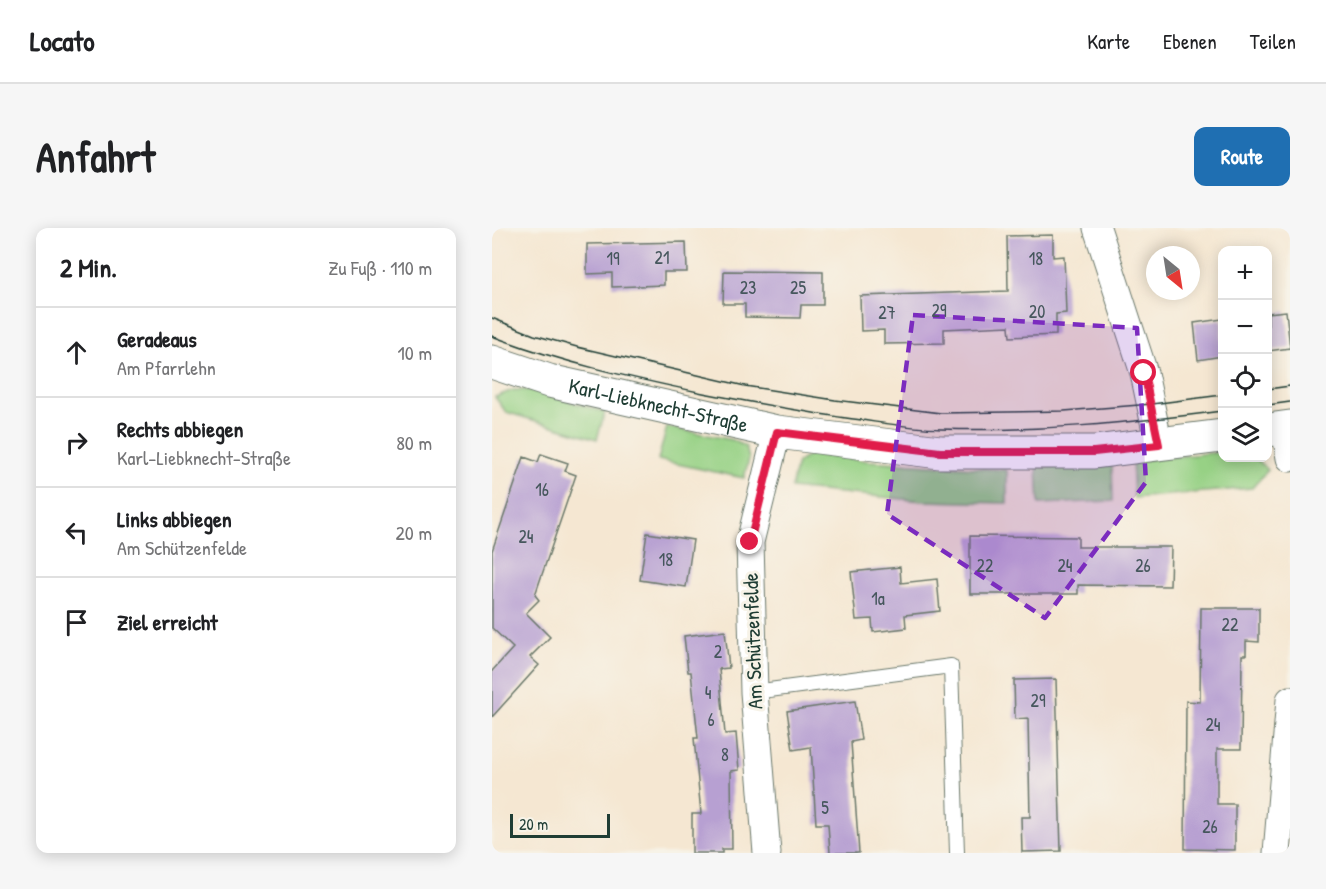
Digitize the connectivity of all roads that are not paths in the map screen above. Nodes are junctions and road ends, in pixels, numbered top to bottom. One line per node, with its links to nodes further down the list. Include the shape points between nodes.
1 (1097, 228): 5 (street, via 1144,373)
2 (492, 362): 3 (street, Karl-Liebknecht-Straße, via 549,381)
3 (777, 432): 5 (street, Karl-Liebknecht-Straße, via 940,452 1094,452); 6 (street, Am Schützenfelde, via 750,542)
4 (1218, 437): 5 (street, Karl-Liebknecht-Straße)
5 (1159, 445)
6 (754, 692): 8 (street, Am Schützenfelde); 9 (lane, via 951,666)
7 (1290, 700): 10 (street)
8 (767, 853)
9 (957, 853)
10 (1277, 853)

